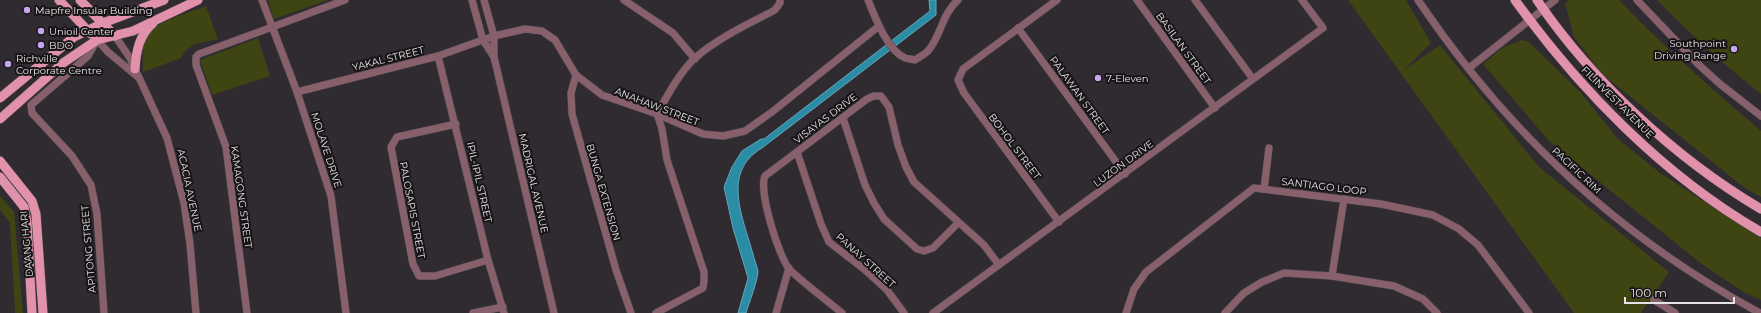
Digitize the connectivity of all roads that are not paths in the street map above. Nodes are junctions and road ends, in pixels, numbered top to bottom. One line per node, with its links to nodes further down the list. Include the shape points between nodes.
1 (59, 0): 29 (main road, ACACIA AVENUE)
2 (80, 0): 25 (main road, ACACIA AVENUE)
3 (164, 0): 25 (main road)
4 (198, 0): 23 (main road)
5 (262, 0): 27 (street, MOLAVE DRIVE)
6 (345, 0): 27 (street, KAMAGONG STREET)
7 (472, 0): 33 (street, MADRIGAL AVENUE)
8 (484, 0): 31 (street, MADRIGAL AVENUE)
9 (624, 0): 36 (street, via 673,33)
10 (780, 0): 36 (street, via 775,10 729,34)
11 (868, 0): 26 (street)
12 (958, 0): 26 (street, via 946,12 936,38 927,52 914,60 905,58 896,51)
13 (1057, 0): 28 (street)
14 (1137, 0): 43 (street, BASILAN STREET)
15 (1196, 0): 40 (street)
16 (1302, 0): 40 (street, LUZON DRIVE, via 1323,28)
17 (1418, 0): 37 (street, PACIFIC RIM)
18 (1514, 0): 24 (main road, FILINVEST AVENUE)
19 (1537, 0): 22 (main road, FILINVEST AVENUE)
20 (1555, 0): 22 (street)
21 (1637, 0): 45 (street, via 1699,65)
22 (1543, 9): 24 (street); 56 (main road, FILINVEST AVENUE, via 1600,79 1645,122 1686,157)
23 (157, 20): 30 (main road); 38 (main road, via 148,27 140,42 136,56)
24 (1529, 20): 37 (street); 59 (main road, FILINVEST AVENUE, via 1554,52 1629,131 1734,216)
25 (103, 23): 29 (main road); 30 (main road, ACACIA AVENUE)
26 (879, 26): 44 (street, ANAHAW STREET, via 772,112 744,131 723,136 703,134)
27 (272, 27): 41 (street, MOLAVE DRIVE); 70 (street, KAMAGONG STREET, via 196,57 196,65 226,147)
28 (1018, 28): 52 (street, PALAWAN STREET); 57 (street, BOHOL STREET, via 963,69 958,80 964,92)
29 (87, 30): 32 (main road, ACACIA AVENUE); 42 (main road, via 74,37)
30 (115, 36): 32 (main road); 38 (street, ACACIA AVENUE)
31 (494, 36): 33 (street, YAKAL STREET); 35 (street, MADRIGAL AVENUE); 39 (street, ANAHAW STREET, via 524,29 542,32 555,40)
32 (97, 40): 38 (street, ACACIA AVENUE, via 108,52); 47 (main road, via 63,63); 68 (street, APITONG STREET, via 88,56 31,106 32,113 72,156 91,185 97,214)
33 (483, 40): 34 (street, YAKAL STREET); 35 (street, MADRIGAL AVENUE)
34 (438, 56): 41 (street, YAKAL STREET); 48 (street, IPIL-IPIL STREET)
35 (494, 57): 73 (street, MADRIGAL AVENUE)
36 (695, 59): 44 (street, via 671,89)
37 (1469, 68): 85 (street, PACIFIC RIM, via 1524,134 1587,194 1654,247 1695,275)
38 (137, 73): 69 (street, ACACIA AVENUE, via 167,138 184,203)
39 (576, 75): 44 (street, ANAHAW STREET, via 602,95); 74 (street, BUNGA EXTENSION, via 571,93 572,114 616,270)
40 (1253, 79): 43 (street, LUZON DRIVE)
41 (297, 92): 71 (street, MOLAVE DRIVE, via 332,196)
42 (0, 98)
43 (1215, 108): 52 (street, LUZON DRIVE)
44 (657, 114): 75 (street, via 667,160 704,272 704,281 702,288)
45 (1761, 116)
46 (843, 118): 50 (street, VISAYAS DRIVE); 58 (street, VISAYAS DRIVE, via 867,99 881,96 889,107 898,146 914,182); 58 (street, via 866,185 884,219 917,249 924,251 933,248)
47 (0, 119)
48 (456, 124): 60 (street, IPIL-IPIL STREET); 60 (street, PALOSAPIS STREET, via 397,137 391,147 413,264 419,276 435,276)
49 (1269, 148): 54 (street)
50 (797, 152): 62 (street, VISAYAS DRIVE, via 765,176 763,185 763,194 776,239); 78 (street, PANAY STREET, via 829,242 887,290)
51 (0, 162): 67 (main road, DAANG HARI, via 32,201 36,214)
52 (1125, 174): 57 (street, LUZON DRIVE)
53 (0, 177): 66 (main road, DAANG HARI, via 24,207)
54 (1264, 189): 55 (street, SANTIAGO LOOP); 80 (street, SANTIAGO LOOP, via 1254,188 1146,272 1134,288)
55 (1344, 198): 63 (street); 83 (street, SANTIAGO LOOP, via 1433,215 1459,229 1478,244)
56 (1761, 209)
57 (1059, 222): 61 (street, LUZON DRIVE)
58 (958, 223): 61 (street, VISAYAS DRIVE, via 984,245)
59 (1761, 232)
60 (488, 260): 65 (street, IPIL-IPIL STREET)
61 (999, 265): 79 (street, LUZON DRIVE)
62 (789, 268): 76 (street); 77 (street, VISAYAS DRIVE)
63 (1332, 276): 81 (street, via 1284,273 1244,293); 82 (street, via 1394,286 1423,299)
64 (1654, 300): 84 (street)
65 (504, 310): 72 (street)
66 (32, 313)
67 (43, 313)
68 (104, 313)
69 (196, 313)
70 (247, 313)
71 (346, 313)
72 (473, 313)
73 (554, 313)
74 (631, 313)
75 (656, 313)
76 (776, 313)
77 (842, 313)
78 (904, 313)
79 (933, 313)
80 (1126, 313)
81 (1225, 313)
82 (1437, 313)
83 (1529, 313)
84 (1675, 313)
85 (1760, 313)

